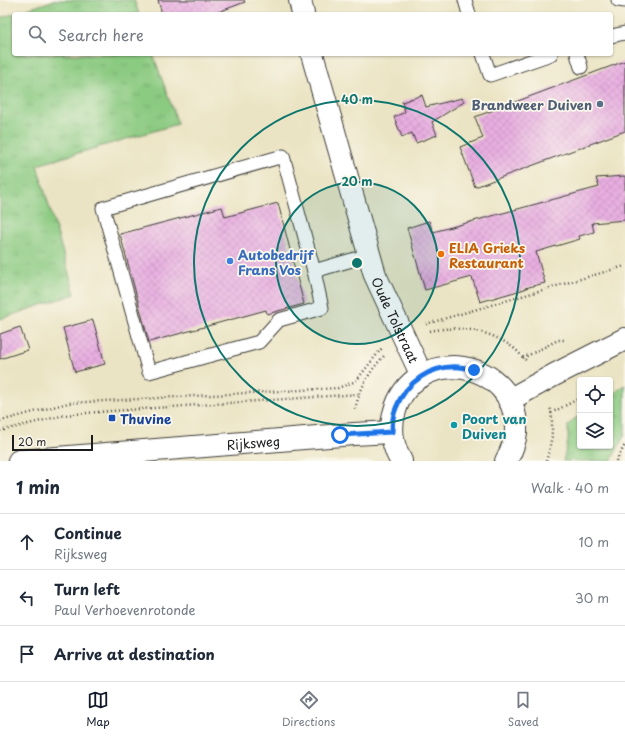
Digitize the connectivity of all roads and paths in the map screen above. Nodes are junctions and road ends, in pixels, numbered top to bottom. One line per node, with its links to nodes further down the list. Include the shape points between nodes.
1 (300, 0): 5 (street)
2 (465, 0): 6 (lane)
3 (618, 0): 4 (lane)
4 (625, 1)
5 (303, 12)
6 (468, 12)
7 (625, 33): 8 (lane)
8 (613, 36)
9 (313, 56): 14 (street, Oude Tolstraat)
10 (484, 56): 11 (lane, via 490,75)
11 (545, 56)
12 (578, 56): 13 (lane)
13 (581, 67)
14 (369, 255): 16 (lane); 17 (street, Oude Tolstraat, via 375,276)
15 (625, 266): 17 (path)
16 (314, 271): 16 (lane, via 322,308 279,320 259,342 149,372 103,208 283,156)
17 (401, 332): 19 (street, Oude Tolstraat); 23 (path, via 382,348 356,381 338,388 68,403)
18 (625, 339): 21 (street)
19 (422, 376): 21 (street, via 438,369 459,367 474,370 497,384); 25 (street, via 411,384 402,396 394,414)
20 (359, 394): 24 (path, via 65,415)
21 (509, 400): 29 (street, via 516,432 513,447)
22 (577, 400): 30 (path, via 551,413 551,441)
23 (0, 421)
24 (0, 431)
25 (392, 432): 27 (street, Rijksweg); 28 (street, via 394,446)
26 (625, 445): 31 (path)
27 (19, 461)
28 (402, 461)
29 (506, 461)
30 (547, 461)
31 (616, 461)

